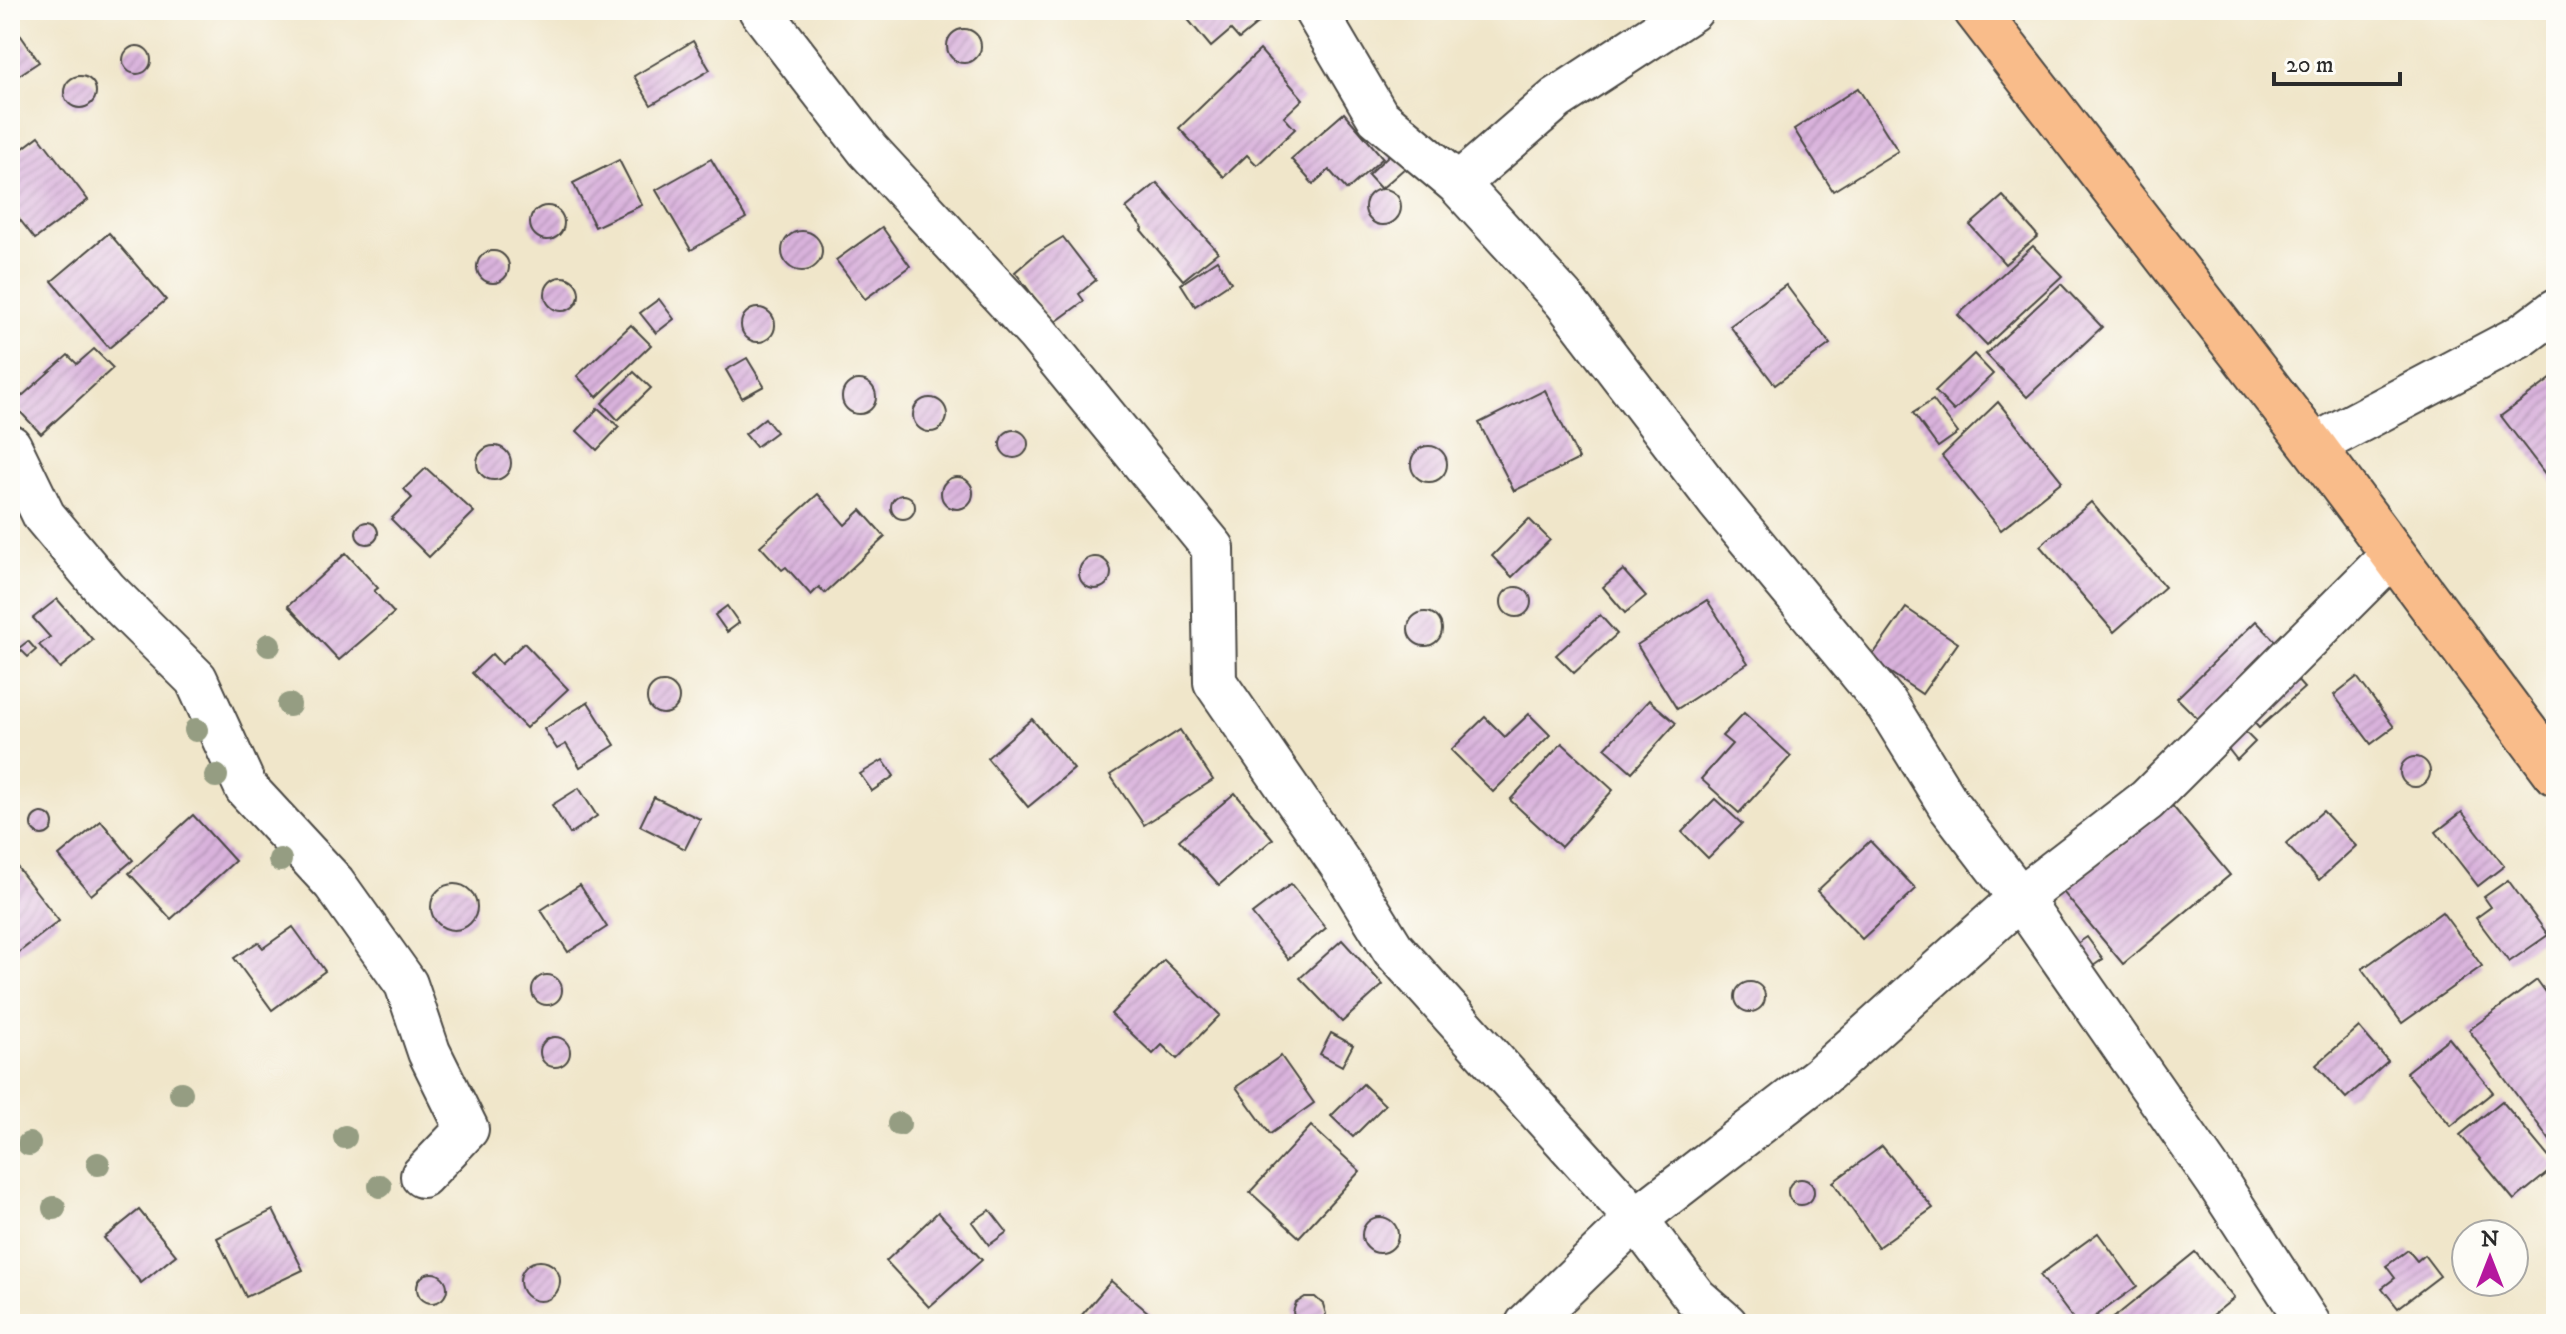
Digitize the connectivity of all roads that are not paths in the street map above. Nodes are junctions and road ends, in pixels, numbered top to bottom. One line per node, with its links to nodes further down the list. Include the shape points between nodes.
1 (760, 10): 13 (street, via 868,150 1037,333 1213,548 1215,682 1393,949)
2 (1315, 10): 5 (street, via 1378,117)
3 (1692, 10): 5 (street, via 1556,99)
4 (1976, 10): 8 (highway)
5 (1458, 184): 11 (street, via 1565,301 1718,501 1887,705 1950,807)
6 (2556, 310): 8 (street, via 2521,336)
7 (10, 446): 12 (street, via 44,516 106,590 196,679 246,788 334,883 406,984 429,1052 467,1129)
8 (2313, 446): 9 (highway)
9 (2393, 554): 10 (highway); 11 (street, via 2147,800)
10 (2556, 773)
11 (2020, 898): 13 (street, via 1821,1076); 16 (street)
12 (422, 1176)
13 (1636, 1219): 14 (street); 15 (street, via 1695,1297)
14 (1527, 1324)
15 (1726, 1324)
16 (2309, 1324)

